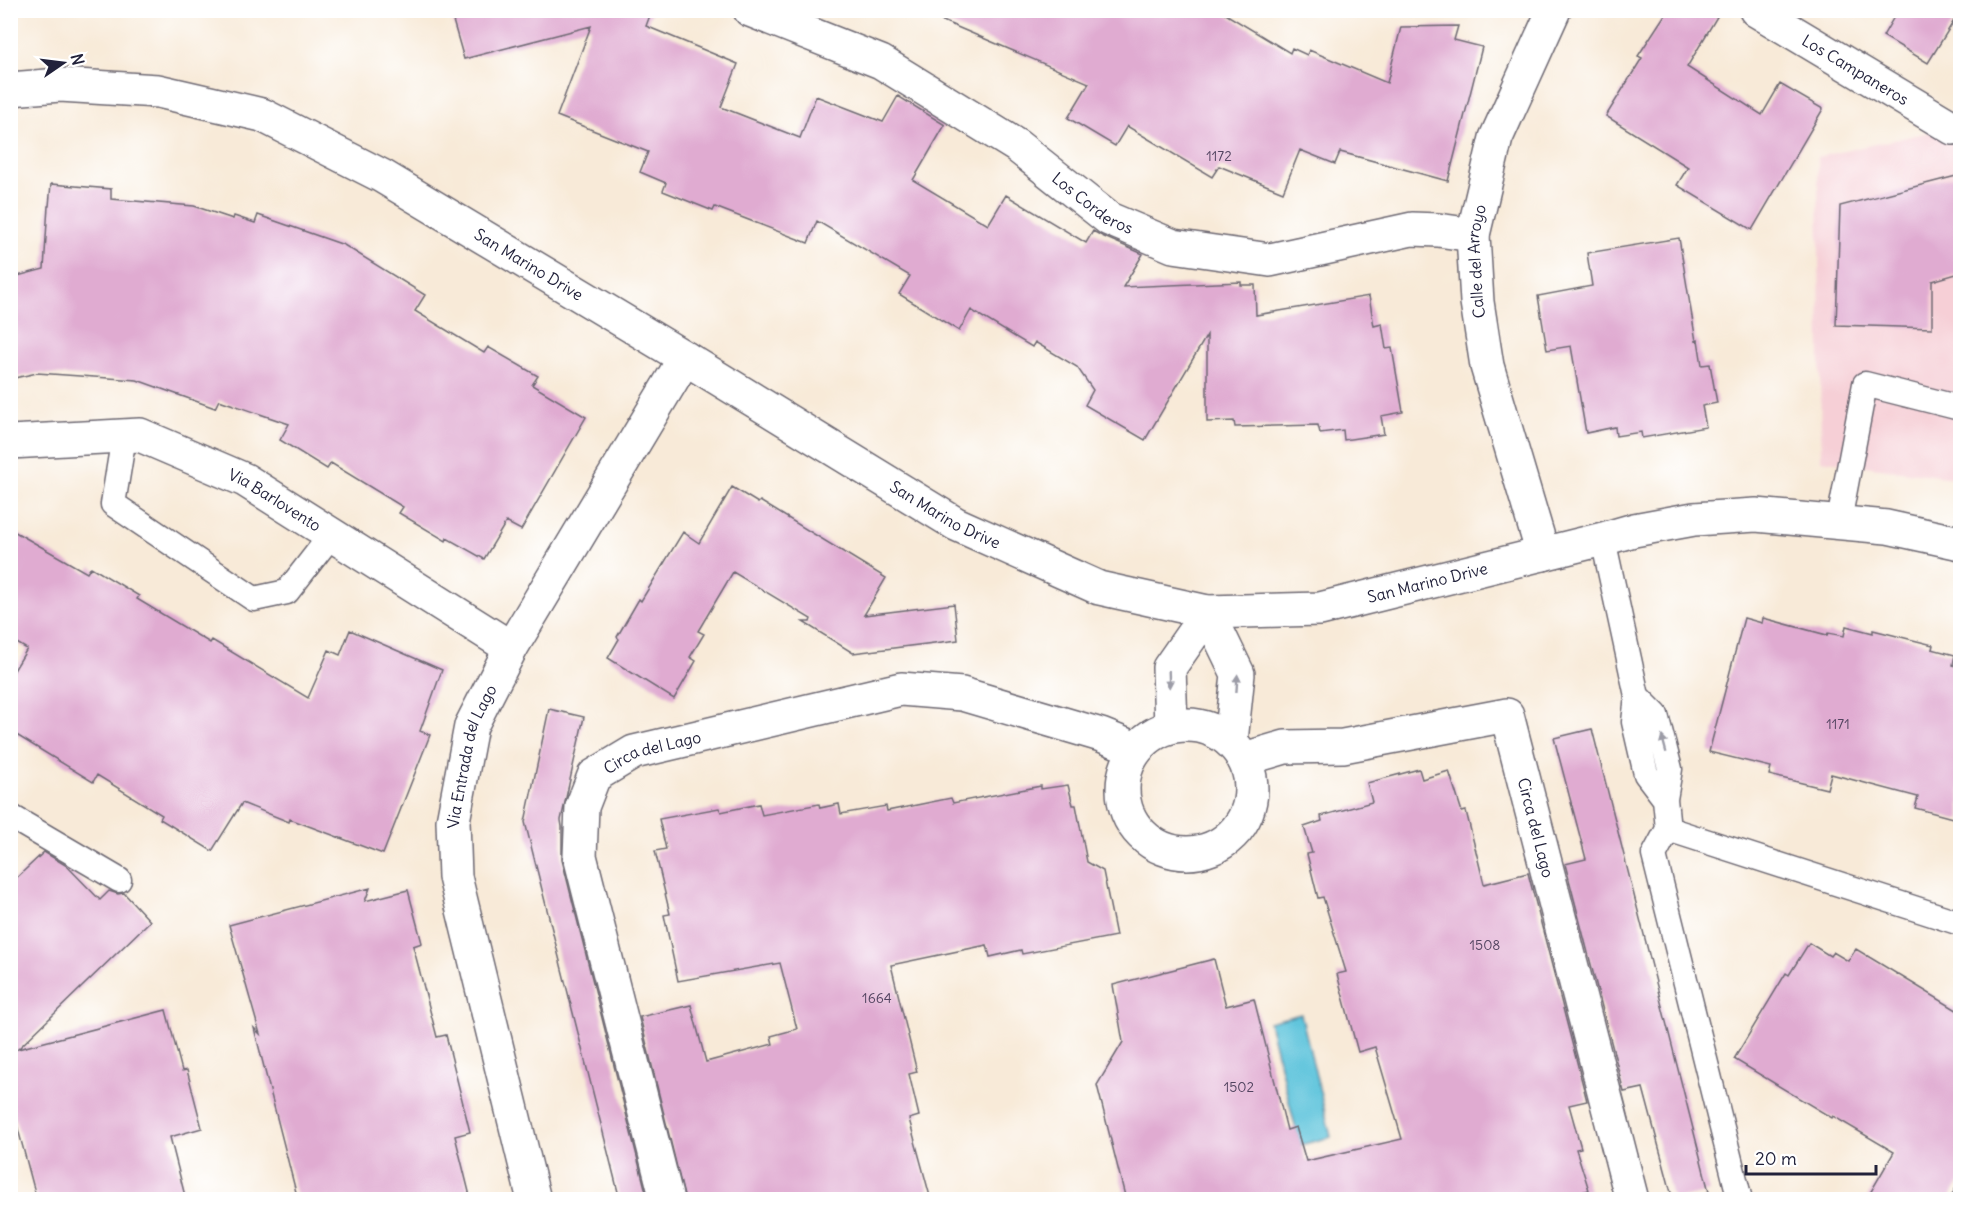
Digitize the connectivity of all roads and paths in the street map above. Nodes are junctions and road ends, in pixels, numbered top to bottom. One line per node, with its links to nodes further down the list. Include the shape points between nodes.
1 (750, 10): 6 (street, Los Corderos, via 881,62 1017,146 1109,219 1173,246 1270,260 1412,229)
2 (1554, 10): 6 (street, Calle del Arroyo, via 1496,138)
3 (1756, 10): 5 (street, Los Campaneros)
4 (10, 89): 7 (street, San Marino Drive, via 60,85 158,91 262,115 382,176)
5 (1953, 128)
6 (1473, 235): 15 (street, Calle del Arroyo, via 1477,302 1487,366)
7 (685, 358): 16 (street, San Marino Drive, via 956,524 1099,588); 17 (street, Via Entrada del Lago)
8 (1960, 408): 11 (lane, via 1865,384)
9 (124, 436): 10 (street, Via Barlovento); 12 (street, Via Barlovento, via 141,435 244,480); 12 (lane, via 113,504 254,599 286,592)
10 (10, 442)
11 (1839, 521): 13 (street, San Marino Drive, via 1756,515 1694,519); 14 (street, San Marino Drive)
12 (332, 534): 17 (street, Via Barlovento)
13 (1603, 539): 15 (street, San Marino Drive); 22 (lane, via 1637,696 1634,722 1646,774 1665,799)
14 (1960, 543)
15 (1543, 554): 16 (street, San Marino Drive, via 1320,609)
16 (1208, 612): 18 (street, one-way to 18, via 1169,668); 20 (street, one-way to 16, via 1238,674)
17 (511, 648): 25 (street, Via Entrada del Lago, via 471,726 453,832 456,877)
18 (1171, 726): 19 (street, via 1151,735); 20 (street, via 1192,724 1213,730)
19 (1136, 749): 20 (street, via 1126,767 1122,788 1125,808 1149,842 1168,851 1190,854 1211,850 1243,822 1251,780); 26 (street, Circa del Lago, via 962,694 901,689 634,752 594,776 582,807 580,856)
20 (1238, 750): 27 (street, Circa del Lago, via 1343,746 1507,715)
21 (10, 816): 23 (lane)
22 (1668, 829): 24 (lane); 28 (lane, via 1654,855)
23 (119, 880)
24 (1960, 923)
25 (534, 1200)
26 (667, 1200)
27 (1632, 1200)
28 (1740, 1200)

